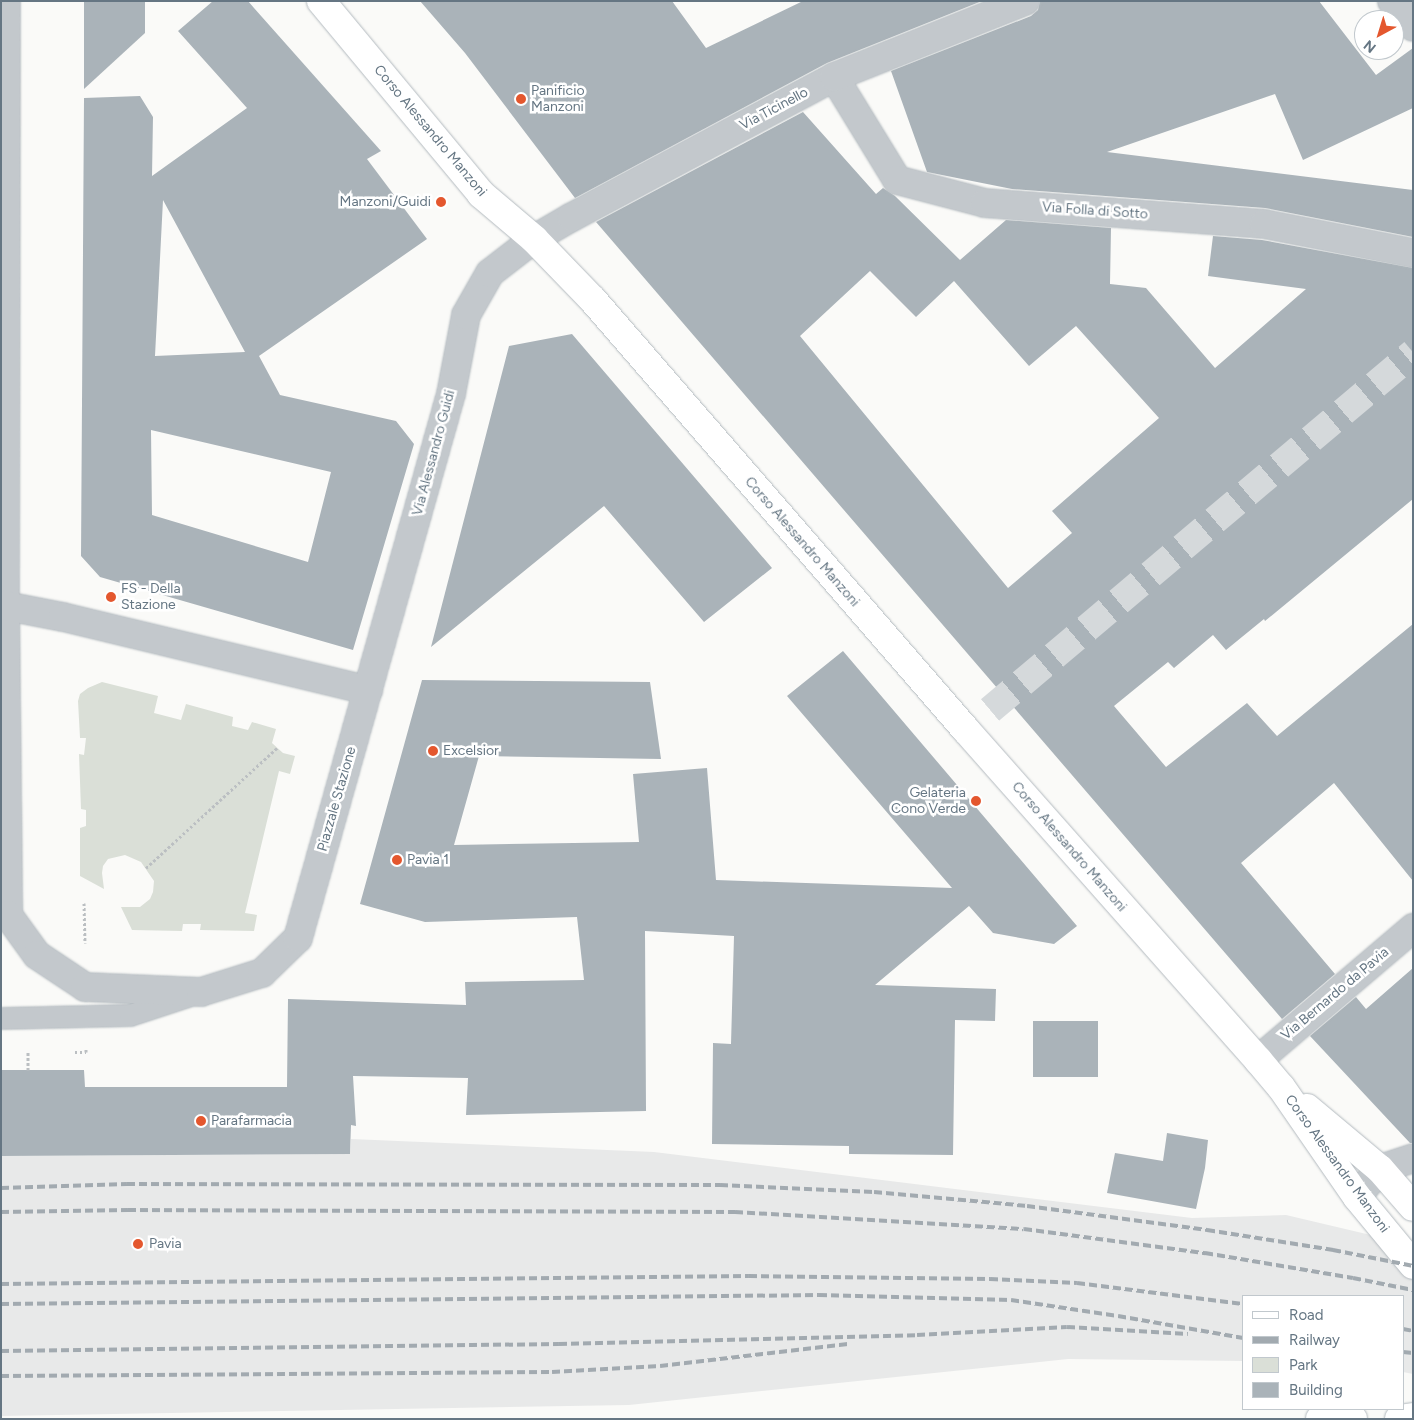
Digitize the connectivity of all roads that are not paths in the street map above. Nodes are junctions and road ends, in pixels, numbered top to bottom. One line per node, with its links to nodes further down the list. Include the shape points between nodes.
1 (6, 1): 9 (street)
2 (321, 1): 7 (street, Corso Alessandro Manzoni, via 481,194)
3 (1025, 1): 6 (street, Via Ticinello)
4 (1392, 1): 5 (street)
5 (1413, 27)
6 (834, 77): 7 (street, Via Ticinello); 8 (street, Via Folla di Sotto, via 897,180 985,203 1264,224)
7 (534, 239): 10 (street, Via Alessandro Guidi, via 490,273 466,315 451,394); 15 (street, Corso Alessandro Manzoni, via 599,308)
8 (1413, 253)
9 (3, 604): 10 (street); 11 (street)
10 (368, 690): 13 (street, Piazzale Stazione, via 298,938 262,973)
11 (4, 918): 13 (street, Piazzale Stazione, via 37,955 85,987)
12 (1413, 928): 15 (street, Via Bernardo da Pavia)
13 (201, 992): 14 (lane, via 130,1015)
14 (1, 1018)
15 (1258, 1060): 16 (street, Corso Alessandro Manzoni)
16 (1281, 1087): 18 (street, Corso Alessandro Manzoni); 19 (street, Corso Alessandro Manzoni)
17 (1413, 1158): 18 (street)
18 (1380, 1169): 19 (street); 20 (street, Corso Alessandro Manzoni)
19 (1357, 1197): 21 (street, Corso Alessandro Manzoni)
20 (1413, 1207)
21 (1413, 1265)
22 (1413, 1417): 25 (street)
23 (1320, 1419): 24 (street)
24 (1353, 1419)
25 (1399, 1419)

